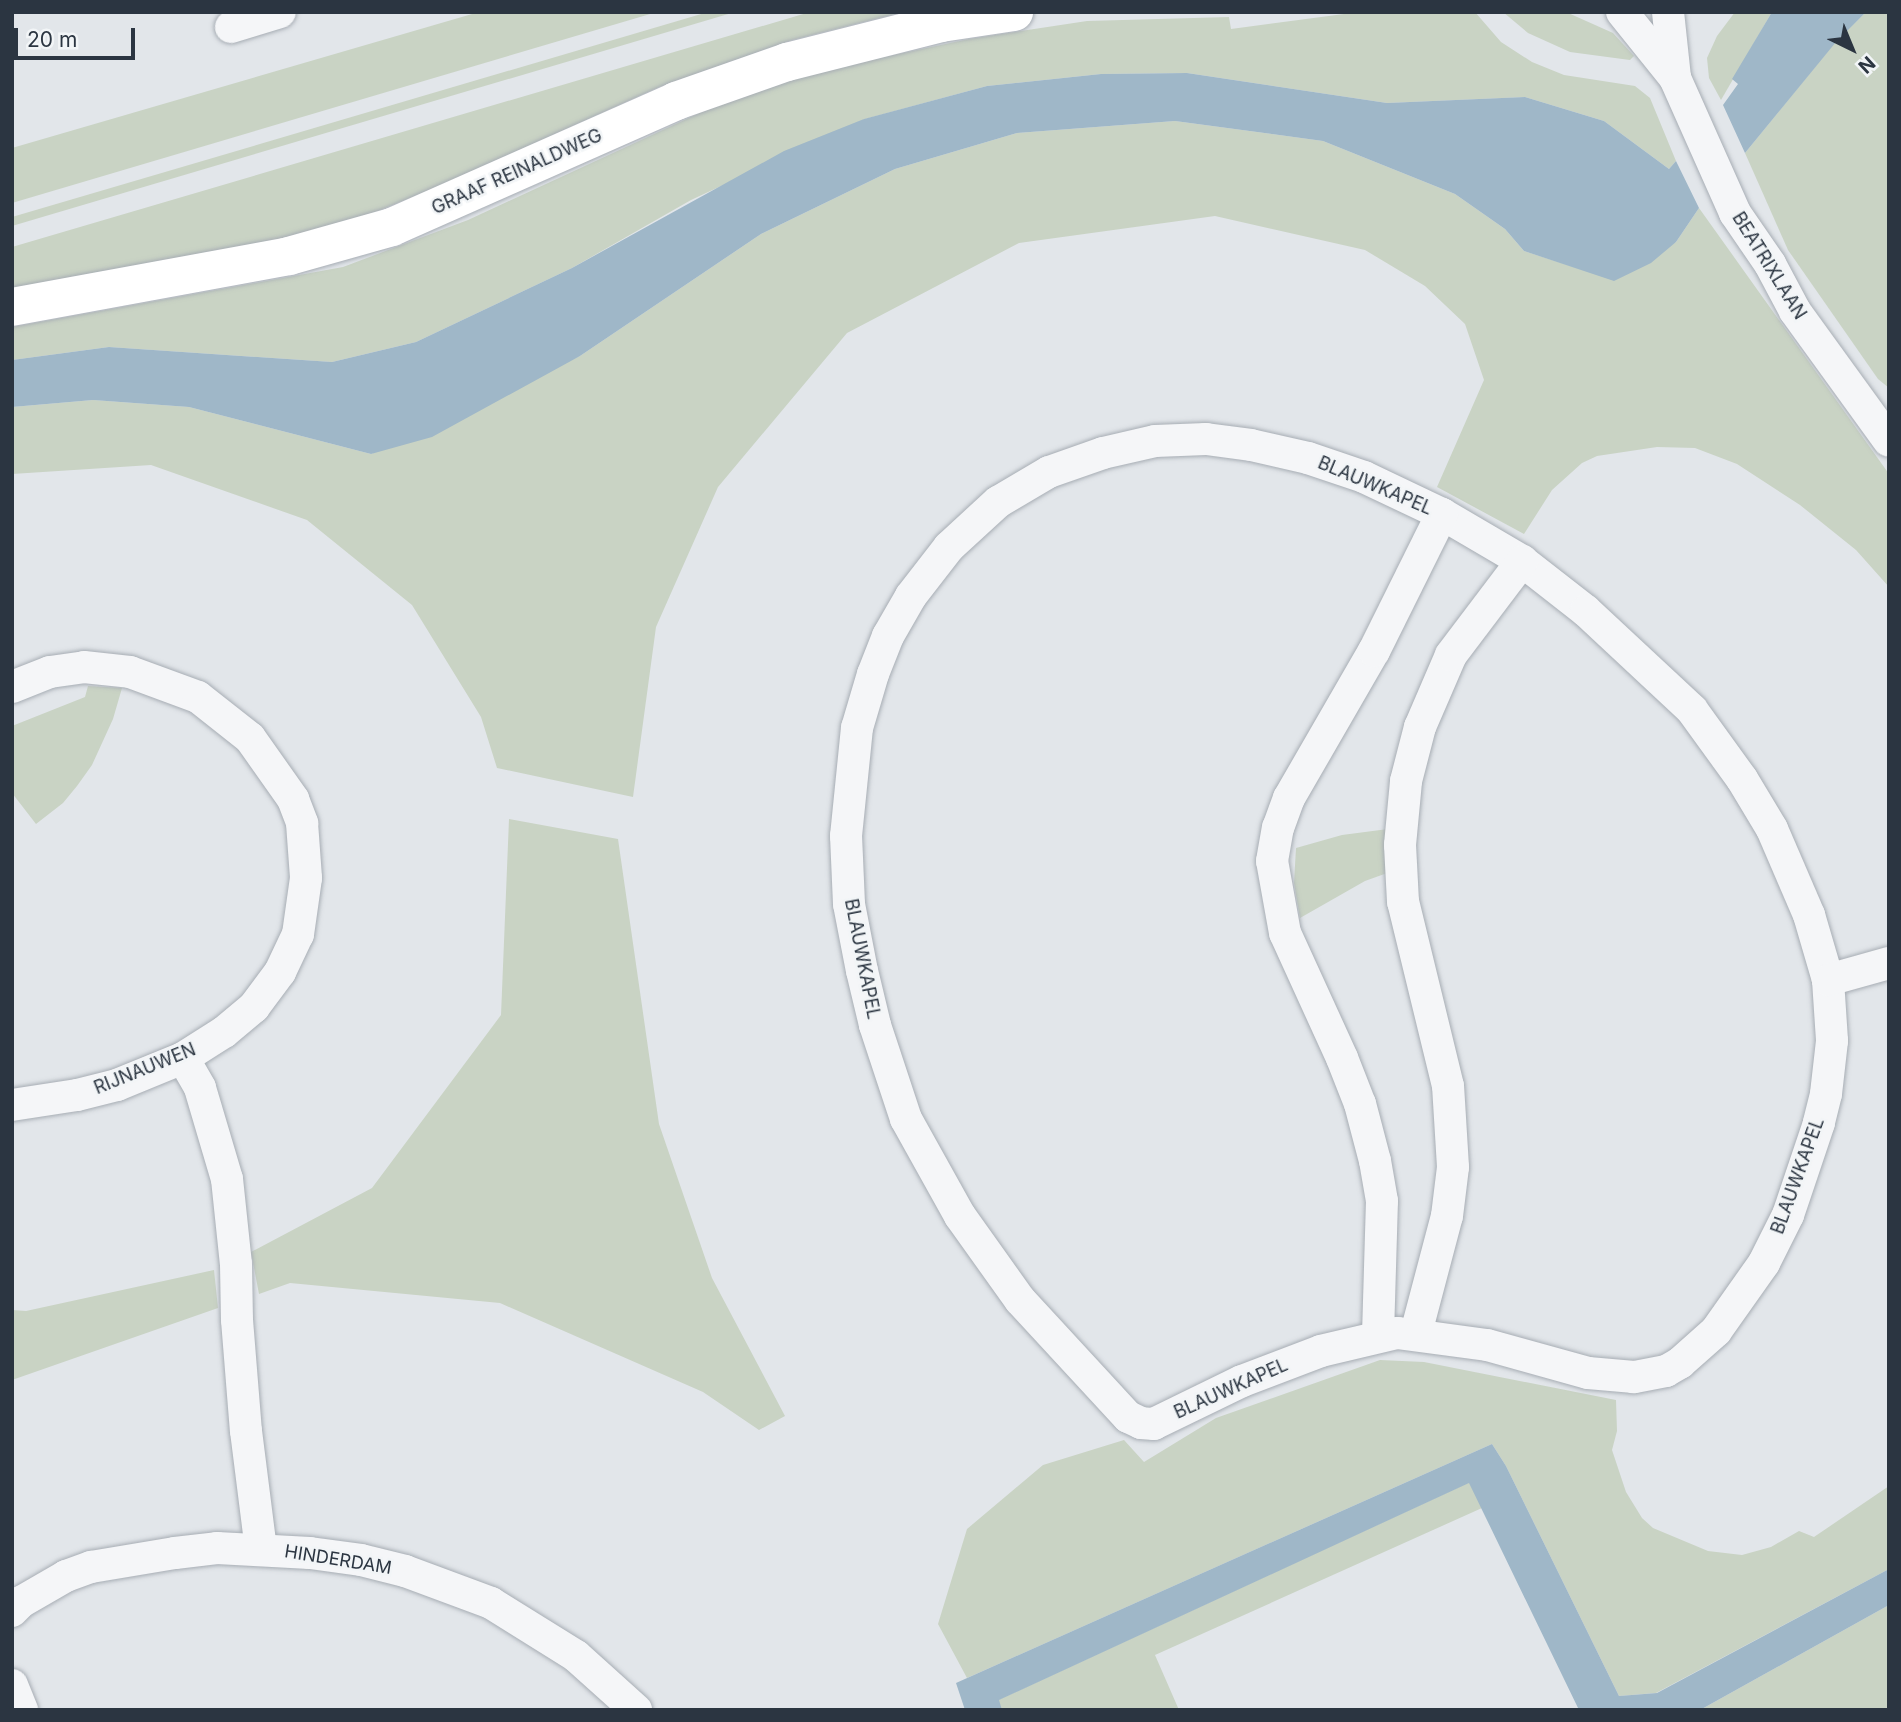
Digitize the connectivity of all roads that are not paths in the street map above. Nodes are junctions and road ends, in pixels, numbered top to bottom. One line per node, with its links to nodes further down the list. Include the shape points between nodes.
1 (280, 12): 5 (street)
2 (1014, 12): 7 (main road, GRAAF REINALDWEG, via 940,23 787,62 676,101 392,227 289,257)
3 (1622, 12): 6 (street, BEATRIXLAAN)
4 (1668, 12): 6 (street, BEATRIXLAAN)
5 (231, 26)
6 (1678, 85): 8 (street, BEATRIXLAAN, via 1735,213 1795,311)
7 (12, 307)
8 (1886, 433)
9 (1442, 514): 10 (street, BLAUWKAPEL); 17 (street, BLAUWKAPEL, via 1374,651 1289,798 1272,861 1285,933 1342,1058 1375,1161 1382,1201); 17 (street, BLAUWKAPEL, via 1364,477 1308,458 1206,439 1155,442 1103,453 1049,472 998,502 953,541 911,596 888,636 864,700 847,827 849,904 862,971 906,1119 960,1216 1020,1300 1128,1417 1154,1424 1263,1373)
10 (1522, 561): 13 (street, BLAUWKAPEL, via 1641,660 1699,720 1772,829 1809,915); 16 (street, via 1451,655 1420,727 1406,781 1403,902 1448,1086 1453,1146 1447,1216)
11 (12, 687): 14 (street, RIJNAUWEN, via 50,672 84,667 131,672 174,686 223,714 250,738 293,799 302,823 306,878 298,934 271,987 254,1007)
12 (1889, 963): 13 (street)
13 (1828, 979): 16 (street, BLAUWKAPEL, via 1831,1063 1819,1124 1796,1194 1764,1263 1716,1331 1696,1350 1666,1371 1634,1377 1588,1373 1488,1345)
14 (184, 1058): 15 (street, RIJNAUWEN, via 117,1085); 18 (street, via 203,1097 227,1179 245,1421)
15 (12, 1105)
16 (1416, 1333): 17 (street, BLAUWKAPEL)
17 (1378, 1335)
18 (261, 1550): 19 (street, HINDERDAM, via 217,1548 91,1567 44,1588); 22 (street, HINDERDAM, via 362,1560 491,1603 576,1656)
19 (12, 1611)
20 (12, 1685): 21 (street)
21 (22, 1710)
22 (636, 1710)

